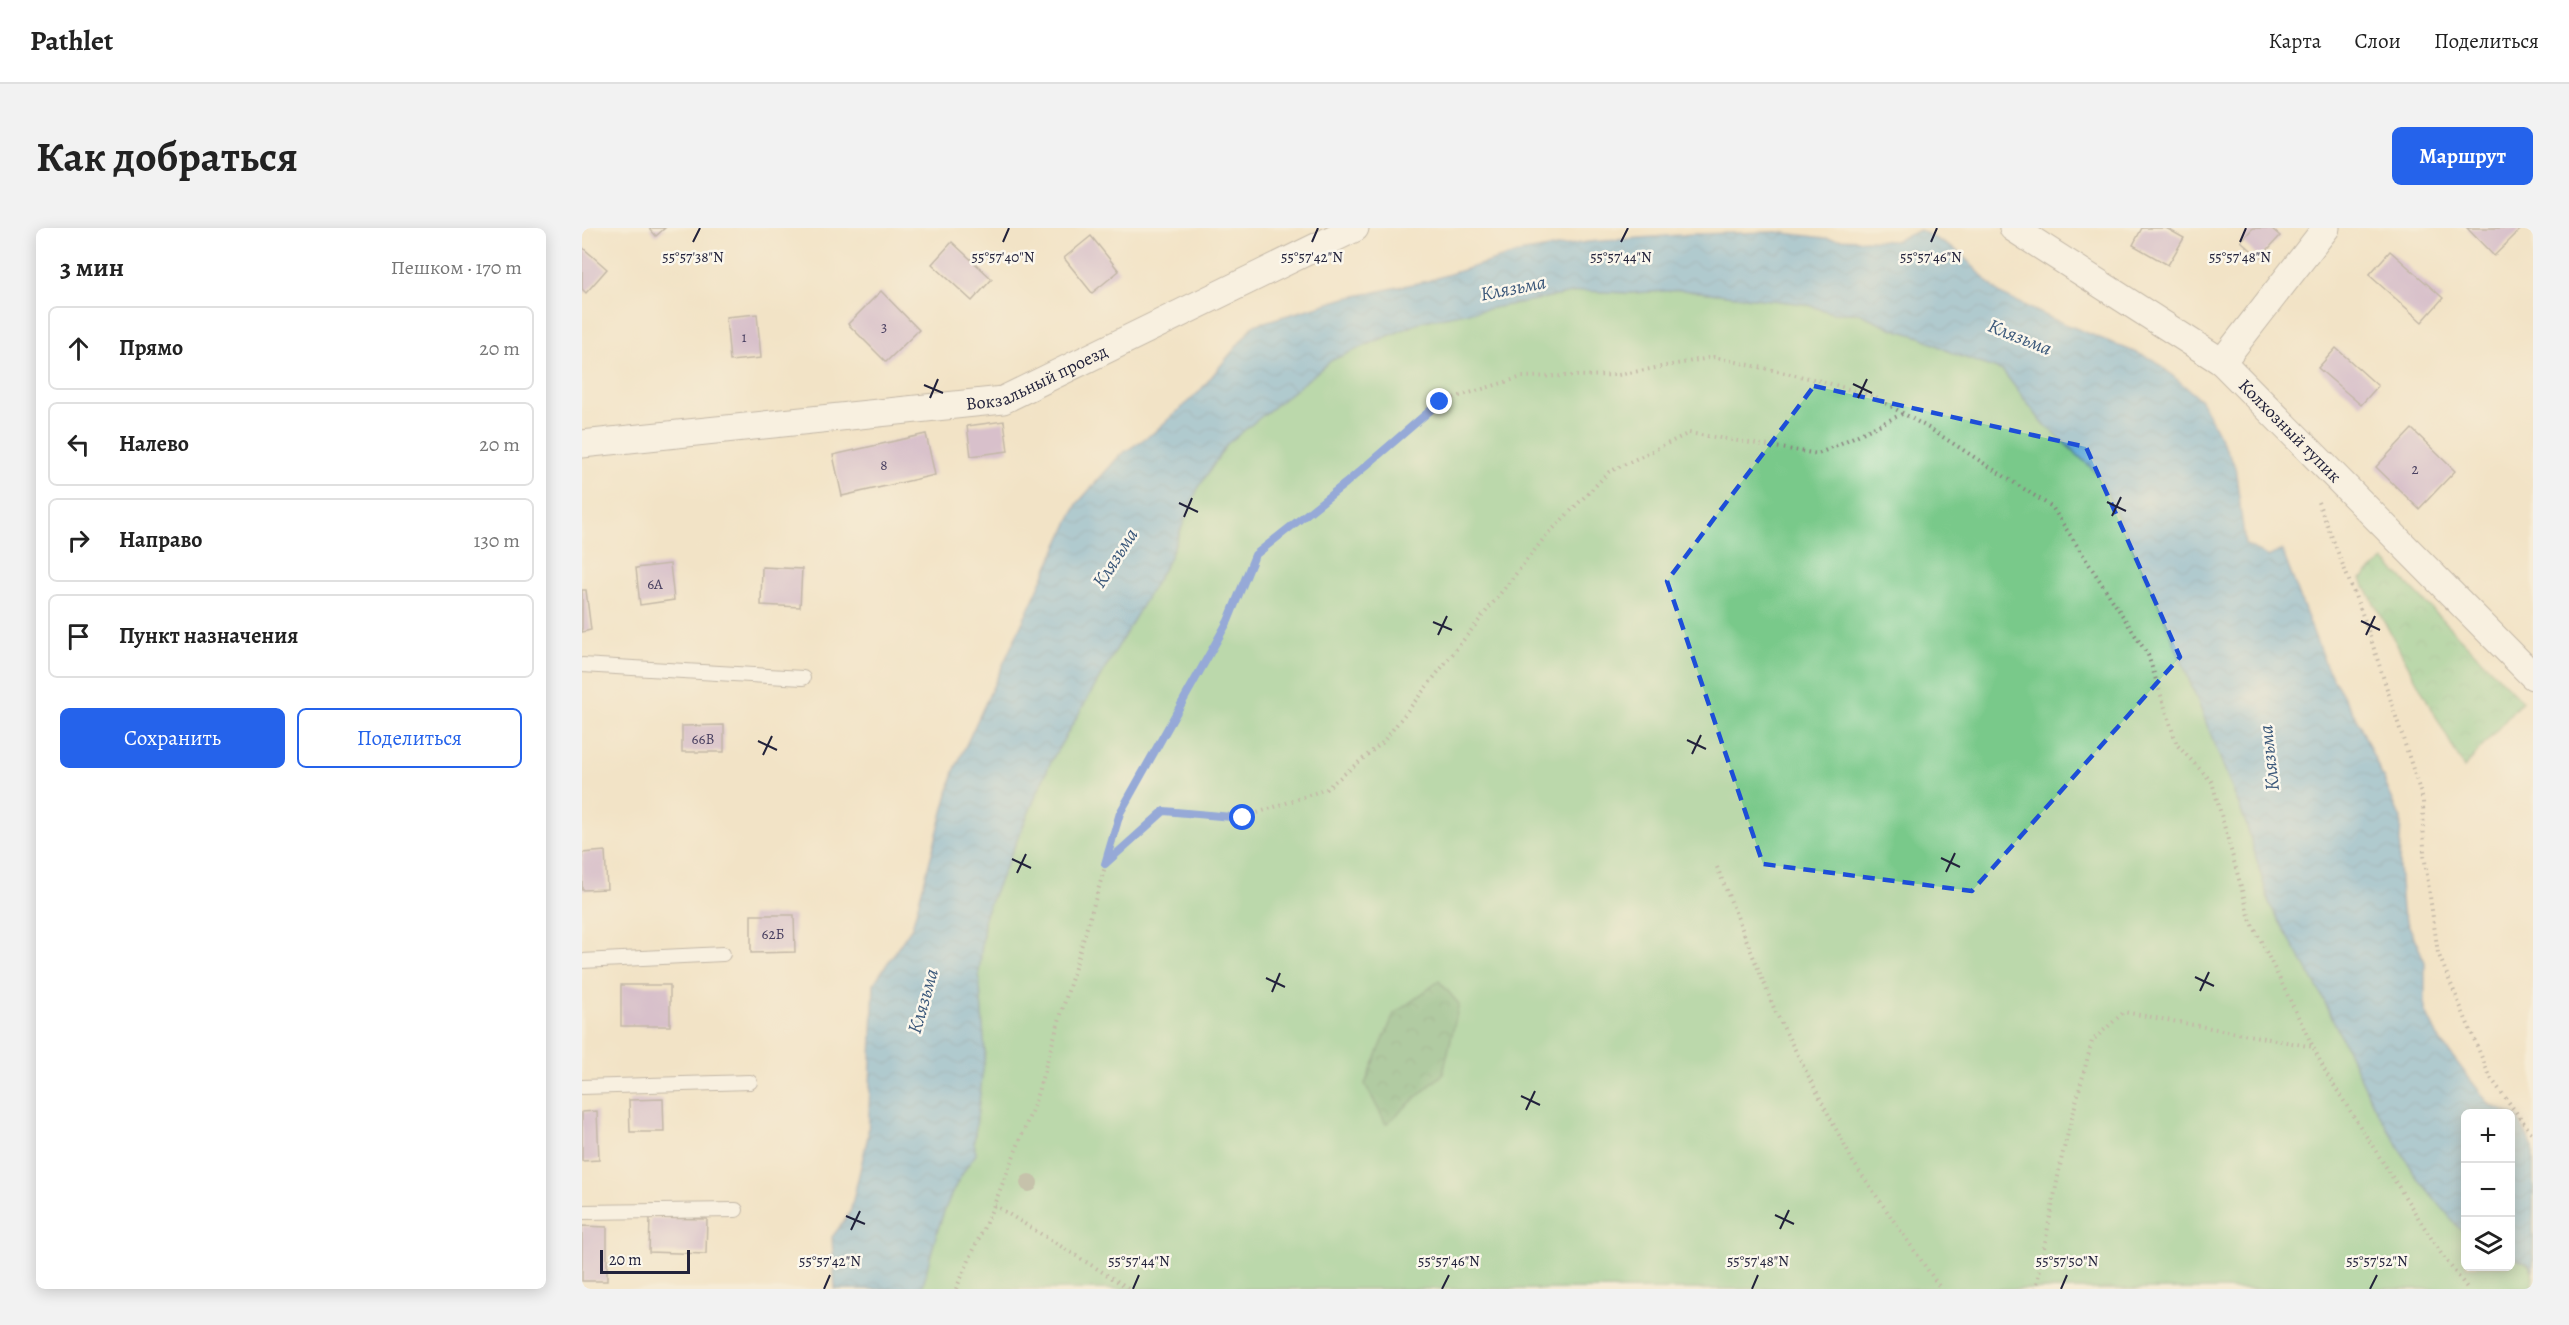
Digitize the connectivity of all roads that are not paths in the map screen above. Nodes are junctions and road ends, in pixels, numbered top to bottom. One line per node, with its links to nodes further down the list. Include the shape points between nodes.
1 (1356, 228): 5 (street, Вокзальный проезд, via 1004,400)
2 (2013, 228): 4 (street, Колхозный тупик)
3 (2325, 228): 4 (street)
4 (2222, 362): 7 (street, Колхозный тупик)
5 (582, 444)
6 (582, 665): 8 (lane)
7 (2533, 676)
8 (803, 678)
9 (723, 954): 10 (lane)
10 (582, 961)
11 (750, 1082): 12 (lane)
12 (582, 1087)
13 (736, 1210): 14 (lane)
14 (582, 1212)

